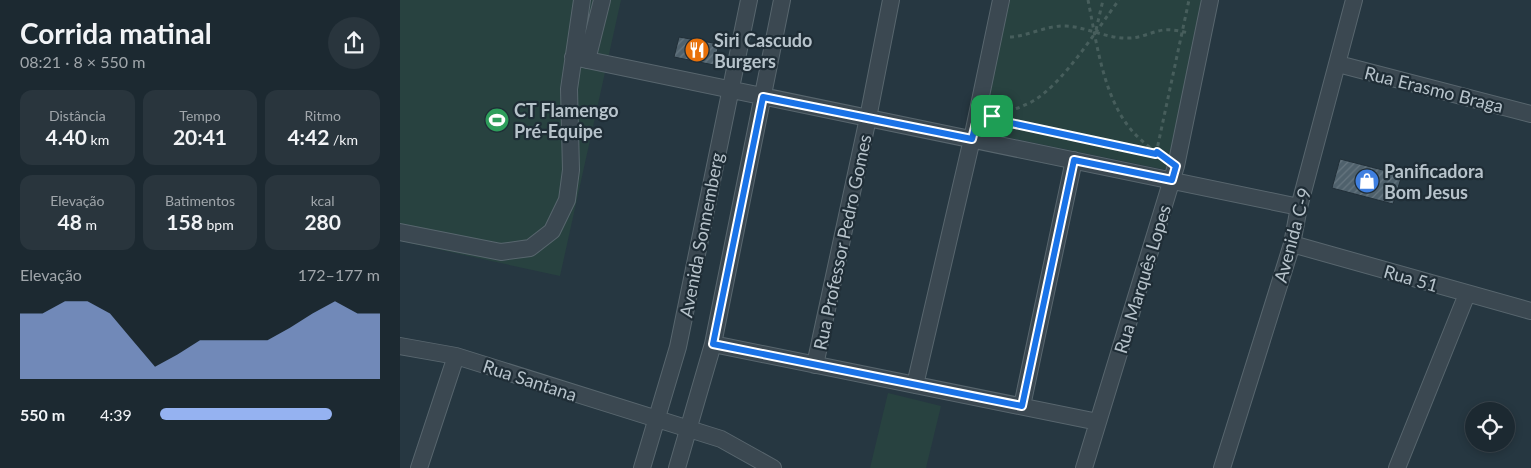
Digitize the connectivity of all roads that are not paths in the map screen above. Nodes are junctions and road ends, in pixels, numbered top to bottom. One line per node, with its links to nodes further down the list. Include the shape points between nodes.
1 (582, 0): 9 (street)
2 (602, 0): 9 (street)
3 (749, 0): 11 (street, Avenida Sonnemberg)
4 (782, 0): 12 (street, Avenida Sonnemberg)
5 (891, 0): 14 (street, Rua Professor Pedro Gomes)
6 (1001, 0): 15 (street, via 1003,40 985,116)
7 (1210, 0): 17 (street, Rua Marquês Lopes)
8 (1354, 0): 10 (street, Avenida C-9)
9 (580, 59): 11 (street); 19 (street, via 568,89 568,200 552,231 530,248 501,252)
10 (1338, 64): 13 (street, Rua Erasmo Braga); 18 (street, Avenida C-9)
11 (730, 91): 12 (street); 29 (street, Avenida Sonnemberg, via 678,347)
12 (763, 97): 14 (street); 23 (street, Avenida Sonnemberg)
13 (1531, 114)
14 (868, 118): 15 (street); 26 (street, Rua Professor Pedro Gomes)
15 (972, 139): 16 (street); 27 (street)
16 (1074, 160): 17 (street); 28 (street)
17 (1174, 173): 18 (street); 30 (street, Rua Marquês Lopes)
18 (1300, 207): 20 (street, Avenida C-9)
19 (400, 232)
20 (1292, 244): 21 (street, Rua 51); 37 (street, Avenida C-9)
21 (1467, 294): 22 (street, Rua 51); 38 (street)
22 (1531, 311)
23 (713, 344): 26 (street); 31 (street, Avenida Sonnemberg)
24 (400, 346): 25 (street, Rua Santana)
25 (456, 356): 29 (street, Rua Santana); 32 (street)
26 (815, 365): 27 (street)
27 (915, 385): 28 (street)
28 (1022, 406): 30 (street)
29 (657, 420): 31 (street, Rua Santana); 33 (street, Avenida Sonnemberg)
30 (1098, 422): 36 (street, Rua Marquês Lopes)
31 (689, 429): 34 (street, Avenida Sonnemberg); 35 (street, Rua Santana, via 721,439)
32 (419, 468)
33 (642, 468)
34 (677, 468)
35 (773, 468)
36 (1084, 468)
37 (1222, 468)
38 (1397, 468)

